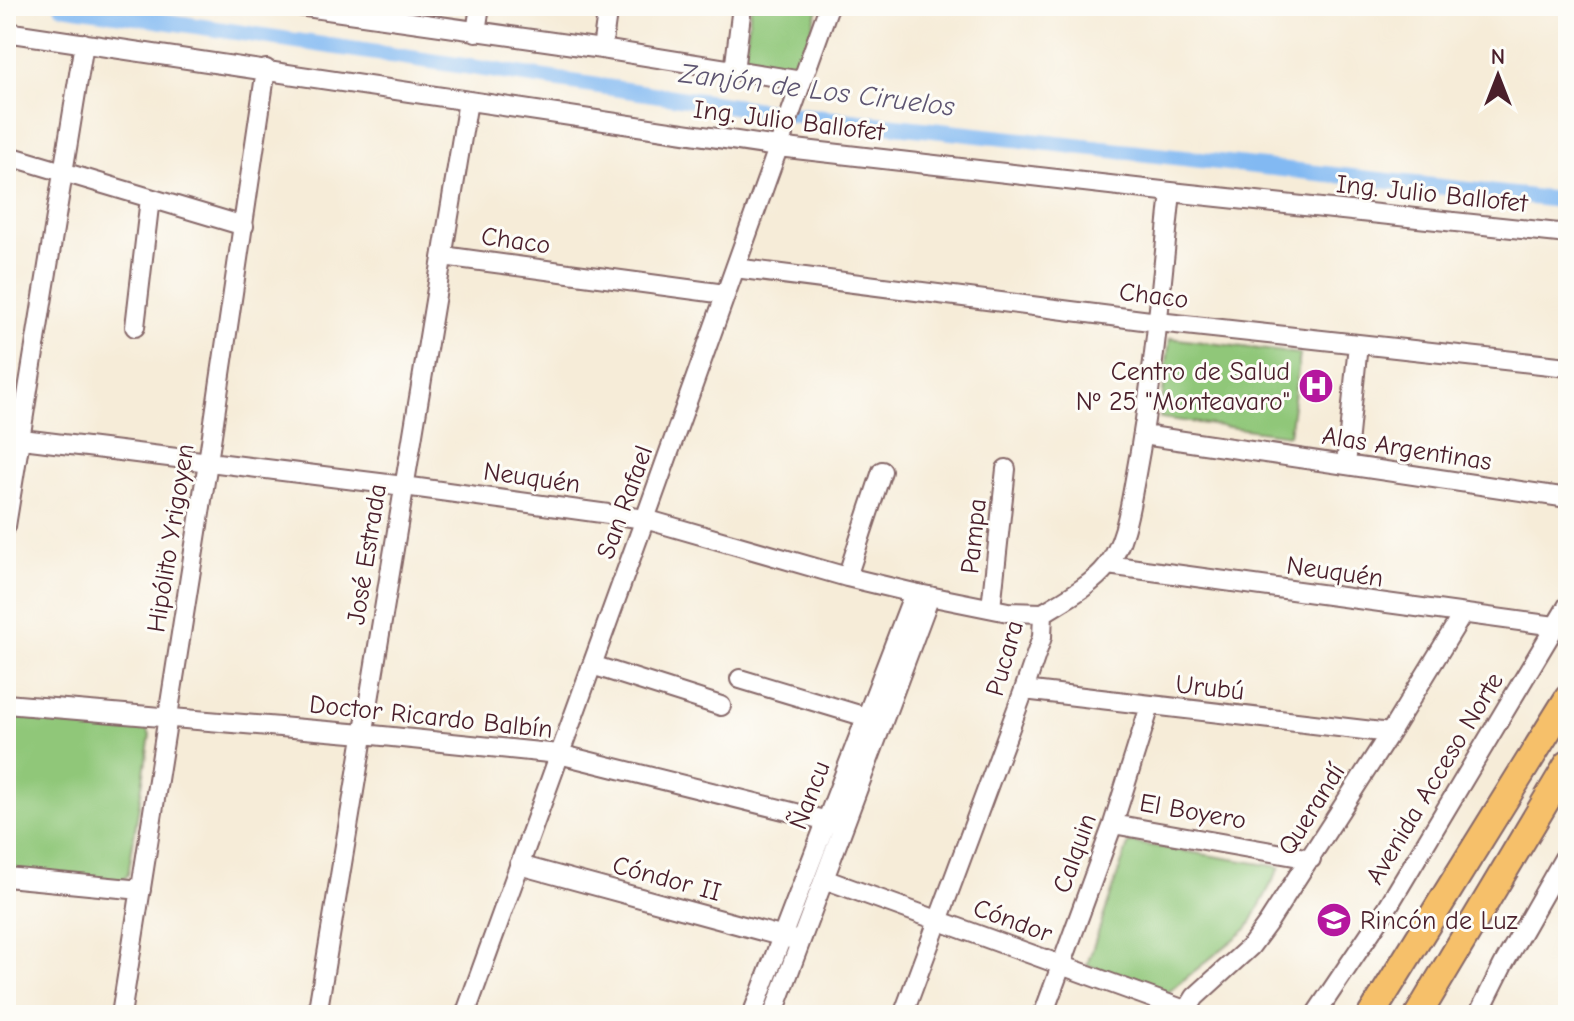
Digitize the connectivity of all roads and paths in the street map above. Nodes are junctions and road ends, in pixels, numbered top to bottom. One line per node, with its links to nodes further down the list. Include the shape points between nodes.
1 (299, 6): 6 (street, Ing. Julio Ballofet)
2 (480, 6): 8 (street)
3 (608, 6): 10 (street)
4 (742, 6): 12 (street)
5 (829, 6): 13 (street, San Rafael)
6 (343, 9): 8 (street, Ing. Julio Ballofet)
7 (6, 32): 9 (street, Ing. Julio Ballofet)
8 (476, 32): 10 (street, Ing. Julio Ballofet)
9 (84, 43): 11 (street, Ing. Julio Ballofet); 17 (street)
10 (602, 49): 12 (street, Ing. Julio Ballofet)
11 (266, 69): 14 (street, Ing. Julio Ballofet); 20 (street, Hipólito Yrigoyen)
12 (734, 71): 13 (street, Ing. Julio Ballofet)
13 (800, 87): 15 (street, San Rafael)
14 (468, 101): 15 (street, Ing. Julio Ballofet); 22 (street, José Estrada)
15 (780, 141): 18 (street, Ing. Julio Ballofet); 23 (street, San Rafael)
16 (6, 155): 17 (street)
17 (63, 170): 19 (street); 30 (street)
18 (1171, 192): 21 (street, Ing. Julio Ballofet); 25 (street, Pucara)
19 (150, 198): 20 (street); 26 (street)
20 (244, 226): 31 (street, Hipólito Yrigoyen)
21 (1568, 234)
22 (443, 256): 24 (street, Chaco); 35 (street, José Estrada)
23 (735, 268): 24 (street, San Rafael); 25 (street, Chaco)
24 (725, 294): 37 (street, San Rafael)
25 (1158, 322): 27 (street, Chaco); 29 (street, Pucara)
26 (135, 327)
27 (1358, 344): 28 (street, Chaco); 32 (street)
28 (1568, 367)
29 (1143, 435): 32 (street, Alas Argentinas); 39 (street, Pucara, via 1127,518)
30 (13, 438): 31 (street, Neuquén); 38 (street)
31 (208, 462): 35 (street, Neuquén); 54 (street, Hipólito Yrigoyen)
32 (1346, 465): 36 (street, Alas Argentinas)
33 (1006, 469): 43 (street, Pampa)
34 (882, 471): 40 (street)
35 (404, 486): 37 (street, Neuquén); 57 (street, José Estrada)
36 (1568, 498)
37 (645, 519): 40 (street, Neuquén); 47 (street, San Rafael)
38 (6, 526)
39 (1108, 565): 44 (street, Pucara); 45 (street, Neuquén)
40 (847, 577): 41 (street, Neuquén)
41 (922, 594): 43 (street, Neuquén); 55 (street, Ñancu)
42 (1568, 605): 46 (street, Avenida Acceso Norte)
43 (991, 608): 44 (street, Neuquén)
44 (1043, 613): 49 (street, Pucara, via 1042,637)
45 (1462, 615): 46 (street, Neuquén); 56 (street, Querandí)
46 (1555, 626): 79 (street, Avenida Acceso Norte, via 1387,908)
47 (592, 665): 52 (street); 58 (street, San Rafael)
48 (740, 679): 55 (street)
49 (1024, 690): 53 (street, Urubú); 68 (street, Pucara)
50 (1568, 698): 80 (highway)
51 (6, 704): 54 (street, Doctor Ricardo Balbín)
52 (721, 706)
53 (1150, 706): 56 (street, Urubú); 61 (street, Calquin)
54 (168, 717): 57 (street, Doctor Ricardo Balbín); 67 (street, Hipólito Yrigoyen)
55 (874, 720): 60 (street, Ñancu)
56 (1390, 733): 63 (street, Querandí)
57 (363, 734): 58 (street, Doctor Ricardo Balbín); 73 (street, José Estrada)
58 (559, 754): 60 (street, Doctor Ricardo Balbín); 64 (street, San Rafael)
59 (1568, 764): 81 (highway)
60 (835, 823): 66 (street, Ñancu); 69 (street, Ñancu)
61 (1113, 824): 63 (street, El Boyero); 70 (street, Calquin)
62 (1568, 851): 82 (street)
63 (1311, 859): 71 (street, Querandí, via 1251,946)
64 (519, 865): 69 (street, Cóndor II); 74 (street, San Rafael)
65 (6, 877): 67 (street)
66 (824, 879): 68 (street, Cóndor); 69 (street, Ñancu)
67 (141, 890): 72 (street, Hipólito Yrigoyen)
68 (937, 921): 70 (street, Cóndor); 77 (street, Pucara)
69 (792, 939): 75 (street, Ñancu); 76 (street, Ñancu)
70 (1061, 965): 71 (street, Cóndor); 78 (street, Calquin)
71 (1184, 1012)
72 (121, 1015)
73 (317, 1015)
74 (465, 1015)
75 (752, 1015)
76 (773, 1015)
77 (903, 1015)
78 (1043, 1015)
79 (1315, 1015)
80 (1371, 1015)
81 (1418, 1015)
82 (1478, 1015)

